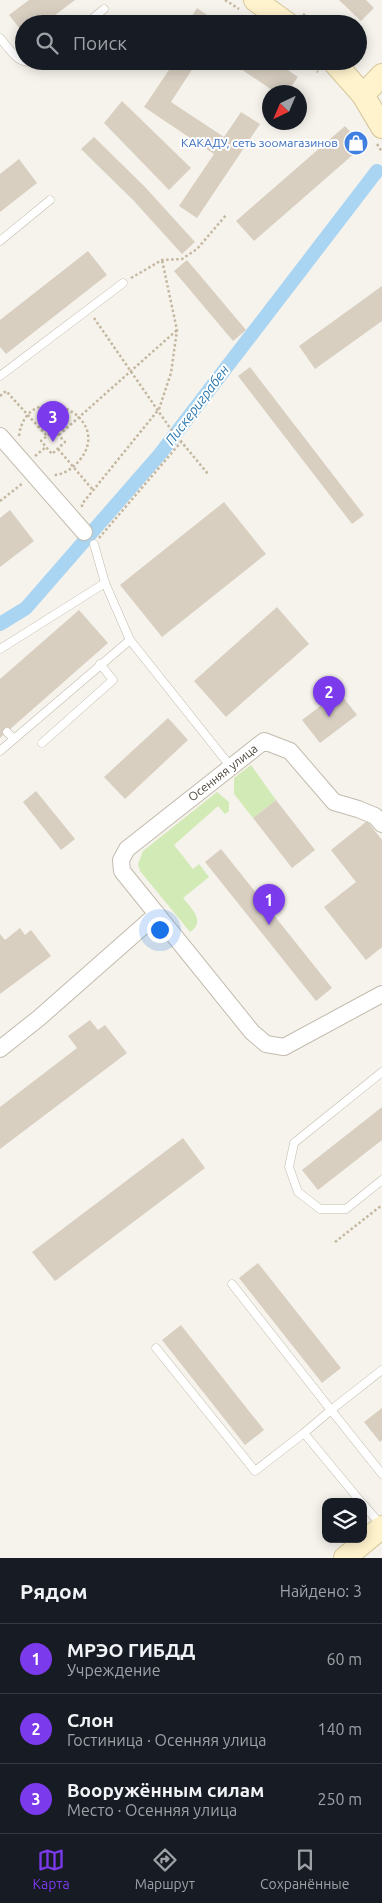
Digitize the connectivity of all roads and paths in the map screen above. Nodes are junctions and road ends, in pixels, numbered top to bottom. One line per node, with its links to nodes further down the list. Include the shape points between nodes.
1 (254, 0): 4 (main road)
2 (104, 10): 3 (lane)
3 (98, 15)
4 (275, 15)
5 (0, 38): 6 (lane)
6 (15, 56)
7 (341, 70): 9 (main road)
8 (382, 75): 9 (main road)
9 (363, 96): 10 (main road)
10 (382, 127)
11 (50, 200): 13 (lane)
12 (227, 214): 14 (path, via 197,250 182,259)
13 (0, 241)
14 (162, 260): 15 (path); 17 (path)
15 (123, 283): 16 (lane)
16 (88, 310): 18 (path); 19 (lane)
17 (177, 330): 18 (path); 21 (path, via 171,373)
18 (132, 372): 21 (path); 23 (path)
19 (0, 376)
20 (0, 396): 22 (path, via 6,391)
21 (159, 410): 27 (path); 34 (path)
22 (27, 416): 23 (path, via 38,406 53,405 68,408); 25 (path); 26 (path, via 19,430)
23 (80, 418): 24 (path); 31 (path, via 87,434 87,451)
24 (59, 435): 25 (path, via 54,430); 29 (path, via 65,442)
25 (47, 436): 28 (path, via 41,441)
26 (5, 439): 30 (street)
27 (181, 442): 32 (path); 36 (path)
28 (46, 447): 29 (path, via 52,454); 30 (path)
29 (58, 449): 31 (path)
30 (32, 468): 35 (path); 36 (street)
31 (73, 468): 33 (path); 34 (path)
32 (208, 474)
33 (51, 476)
34 (93, 490): 36 (path, via 82,504)
35 (0, 501)
36 (89, 538): 37 (lane)
37 (104, 583): 38 (lane); 39 (lane)
38 (130, 640): 40 (lane); 45 (lane)
39 (0, 649)
40 (100, 664): 42 (lane); 43 (lane, via 113,680)
41 (7, 732): 42 (lane)
42 (14, 739): 44 (lane)
43 (42, 743)
44 (0, 751)
45 (231, 767): 46 (street, Осенняя улица, via 264,741 290,751 334,802 376,816); 47 (street, Осенняя улица, via 127,849 121,860 122,871)
46 (382, 824)
47 (157, 914): 48 (street, Осенняя улица, via 252,1032 266,1044 284,1047); 49 (street)
48 (382, 994)
49 (0, 1049)
50 (382, 1072): 51 (lane, via 294,1143 289,1167 298,1192 320,1209 346,1209)
51 (382, 1180)
52 (382, 1205): 53 (path)
53 (335, 1242)
54 (232, 1284): 57 (lane)
55 (156, 1348): 58 (lane, via 255,1471)
56 (382, 1370): 57 (lane)
57 (331, 1410): 58 (lane); 59 (lane)
58 (304, 1433): 60 (lane)
59 (382, 1473)
60 (358, 1498)
61 (367, 1509): 62 (lane)
62 (382, 1527): 63 (main road)
63 (344, 1558)

